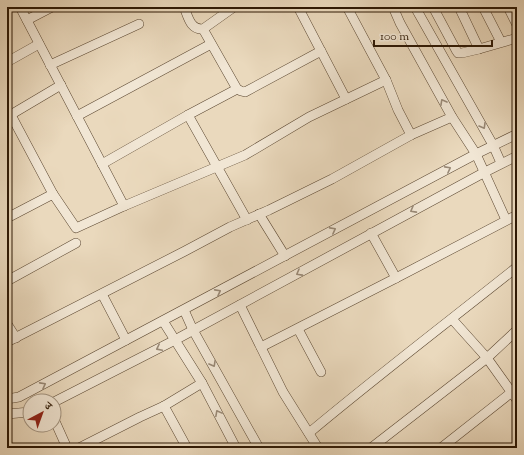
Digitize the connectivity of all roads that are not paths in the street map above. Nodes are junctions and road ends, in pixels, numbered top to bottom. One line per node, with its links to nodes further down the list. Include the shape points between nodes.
1 (20, 7): 13 (street)
2 (52, 7): 13 (street)
3 (184, 7): 16 (street, via 194,28)
4 (234, 7): 16 (street)
5 (298, 7): 22 (street)
6 (347, 7): 25 (street)
7 (393, 7): 32 (street, one-way to 7)
8 (415, 7): 35 (street, one-way to 35)
9 (433, 7): 21 (street, via 458,53)
10 (459, 7): 21 (street)
11 (483, 7): 18 (street)
12 (508, 7): 15 (street)
13 (27, 20): 19 (street)
14 (139, 24): 24 (street)
15 (517, 25)
16 (203, 29): 20 (street)
17 (517, 38): 18 (street)
18 (501, 42): 21 (street)
19 (39, 44): 23 (street); 24 (street)
20 (211, 44): 27 (street); 31 (street)
21 (480, 49)
22 (321, 51): 27 (street, via 245,92); 28 (street)
23 (7, 62)
24 (50, 65): 26 (street)
25 (386, 80): 28 (street); 34 (street)
26 (61, 85): 30 (street); 31 (street)
27 (237, 89): 29 (street)
28 (346, 99): 40 (street, via 309,117 245,155)
29 (188, 115): 39 (street); 40 (street)
30 (9, 116): 42 (street)
31 (77, 116): 39 (street)
32 (452, 117): 34 (street); 36 (street)
33 (517, 134): 35 (street)
34 (411, 135): 44 (street, via 332,179)
35 (493, 145): 36 (street); 38 (street)
36 (476, 154): 41 (street); 51 (street, one-way to 36)
37 (517, 156): 38 (street)
38 (501, 163): 41 (street)
39 (102, 164): 43 (street)
40 (217, 167): 43 (street); 47 (street)
41 (485, 172): 48 (street); 49 (street, one-way to 49)
42 (53, 194): 43 (street, via 76,228); 46 (street)
43 (124, 206)
44 (259, 214): 47 (street); 51 (street)
45 (517, 215): 48 (street)
46 (7, 218)
47 (247, 220): 55 (street)
48 (506, 220): 53 (street)
49 (371, 233): 53 (street); 56 (street, one-way to 56)
50 (76, 244): 54 (street)
51 (285, 256): 57 (street, one-way to 51)
52 (517, 267): 58 (street)
53 (396, 278): 61 (street)
54 (7, 281)
55 (102, 294): 64 (street); 65 (street)
56 (240, 305): 62 (street); 68 (street)
57 (184, 310): 59 (street); 62 (street)
58 (452, 319): 69 (street); 79 (street)
59 (163, 321): 65 (street); 66 (street)
60 (7, 324): 64 (street)
61 (298, 329): 68 (street); 70 (street)
62 (193, 330): 66 (street); 84 (street, one-way to 84)
63 (517, 330): 69 (street)
64 (16, 338): 67 (street)
65 (126, 340): 74 (street, one-way to 65, via 19,397)
66 (175, 340): 71 (street); 73 (street, one-way to 73)
67 (7, 342)
68 (261, 347): 79 (street, via 283,392)
69 (486, 358): 72 (street); 86 (street)
70 (321, 372)
71 (202, 383): 75 (street); 83 (street, one-way to 71)
72 (515, 394): 87 (street)
73 (62, 398)
74 (7, 399)
75 (164, 406): 81 (street); 82 (street)
76 (22, 413): 77 (street)
77 (7, 414)
78 (60, 433): 80 (street)
79 (309, 433): 85 (street)
80 (67, 448)
81 (79, 448)
82 (187, 448)
83 (236, 448)
84 (260, 448)
85 (318, 448)
86 (372, 448)
87 (441, 448)

